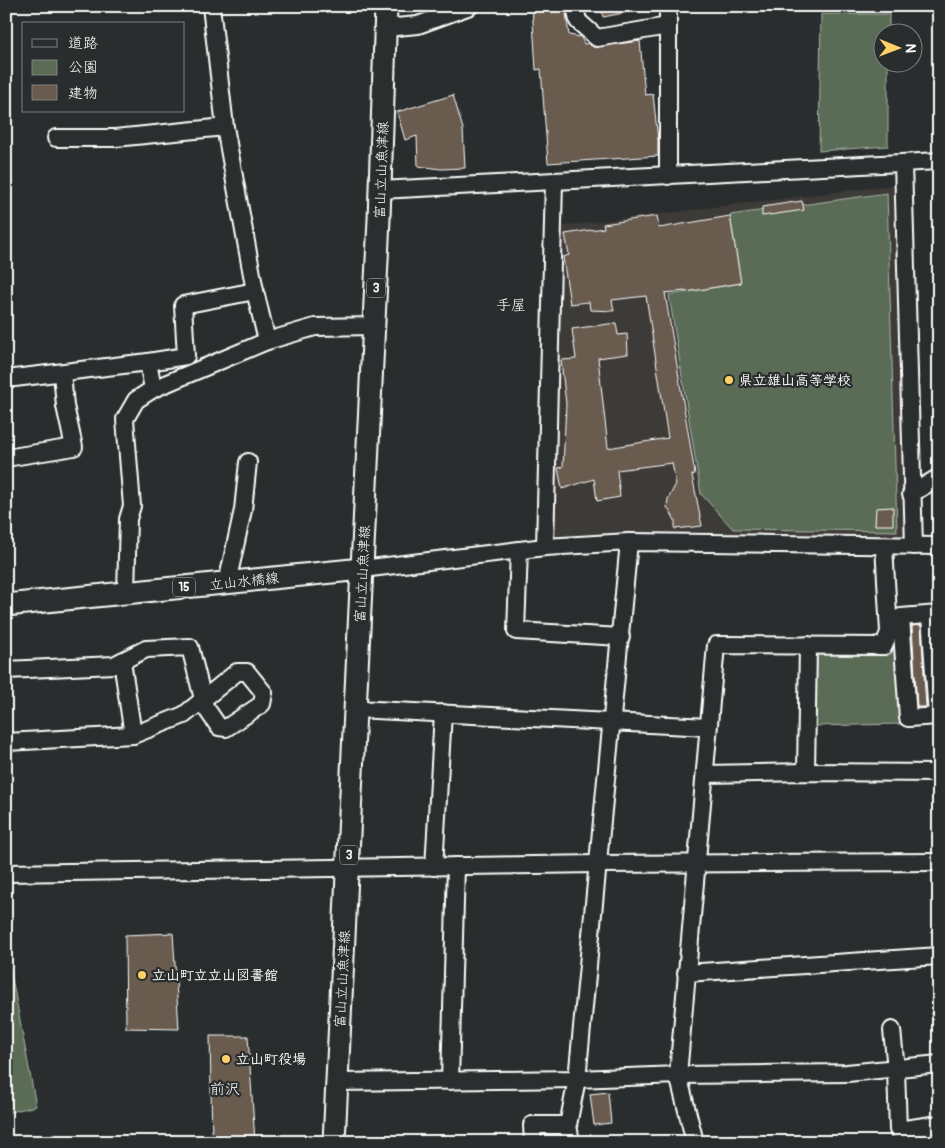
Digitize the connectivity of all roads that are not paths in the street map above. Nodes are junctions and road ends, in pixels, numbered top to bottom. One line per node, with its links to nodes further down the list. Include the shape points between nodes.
1 (211, 6): 8 (street)
2 (386, 6): 7 (main road, 富山立山魚津線 / 3)
3 (470, 6): 7 (street, via 418,25)
4 (575, 6): 6 (street, via 578,21 597,38)
5 (668, 6): 6 (street)
6 (668, 26): 12 (street)
7 (385, 28): 14 (main road, 富山立山魚津線 / 3)
8 (224, 127): 9 (street, via 115,138); 15 (street)
9 (56, 138)
10 (939, 162): 11 (street)
11 (903, 163): 12 (street); 25 (street)
12 (668, 176): 13 (street)
13 (554, 181): 14 (street); 30 (street)
14 (380, 190): 16 (main road, 富山立山魚津線 / 3)
15 (255, 292): 17 (street); 18 (street, via 183,305 186,356)
16 (374, 326): 17 (street, via 315,327); 32 (main road, 富山立山魚津線 / 3)
17 (267, 341): 21 (street)
18 (148, 362): 19 (street); 21 (street)
19 (62, 373): 20 (street); 22 (street, via 74,447)
20 (6, 379)
21 (153, 389): 34 (street, via 136,400 124,419 132,506 128,519)
22 (6, 458)
23 (248, 462): 33 (street, via 243,510)
24 (939, 477): 25 (street)
25 (911, 494): 28 (street)
26 (629, 542): 27 (street); 30 (street); 37 (street)
27 (884, 546): 28 (street); 38 (street, via 888,632 884,646)
28 (914, 546): 29 (street)
29 (939, 546)
30 (545, 547): 31 (street)
31 (519, 550): 32 (street); 37 (street, via 516,631)
32 (362, 569): 33 (main road, 立山水橋線 / 15); 41 (main road, 富山立山魚津線 / 3)
33 (227, 582): 34 (main road, 立山水橋線 / 15)
34 (126, 592): 35 (main road, 立山水橋線 / 15)
35 (6, 605)
36 (934, 615): 43 (street); 43 (street, via 901,618 908,718)
37 (620, 637): 44 (street)
38 (808, 645): 45 (street, via 716,645); 48 (street)
39 (122, 661): 40 (street, via 114,665); 46 (street); 46 (street, via 146,649 190,647 202,700 184,715)
40 (6, 670)
41 (356, 709): 42 (street); 56 (main road, 富山立山魚津線 / 3)
42 (443, 713): 44 (street); 54 (street)
43 (938, 716)
44 (612, 722): 45 (street); 52 (street)
45 (708, 727): 50 (street)
46 (133, 735): 47 (street)
47 (6, 742)
48 (806, 772): 49 (street); 50 (street)
49 (939, 773)
50 (705, 774): 53 (street)
51 (939, 862): 53 (street)
52 (598, 864): 53 (street); 55 (street); 64 (street)
53 (696, 864): 59 (street)
54 (434, 866): 55 (street); 56 (street)
55 (456, 866): 65 (street)
56 (348, 867): 57 (street); 66 (main road, 富山立山魚津線 / 3)
57 (6, 873)
58 (939, 956): 59 (street)
59 (686, 973): 63 (street)
60 (892, 1030): 62 (street)
61 (939, 1064): 62 (street)
62 (896, 1070): 63 (street); 68 (street, via 898,1130)
63 (678, 1075): 64 (street); 72 (street)
64 (577, 1079): 65 (street); 67 (street)
65 (450, 1081): 66 (street)
66 (336, 1082): 69 (main road, 富山立山魚津線 / 3)
67 (568, 1125): 70 (street, via 532,1125); 71 (street)
68 (936, 1127)
69 (334, 1142)
70 (533, 1142)
71 (571, 1142)
72 (695, 1142)

